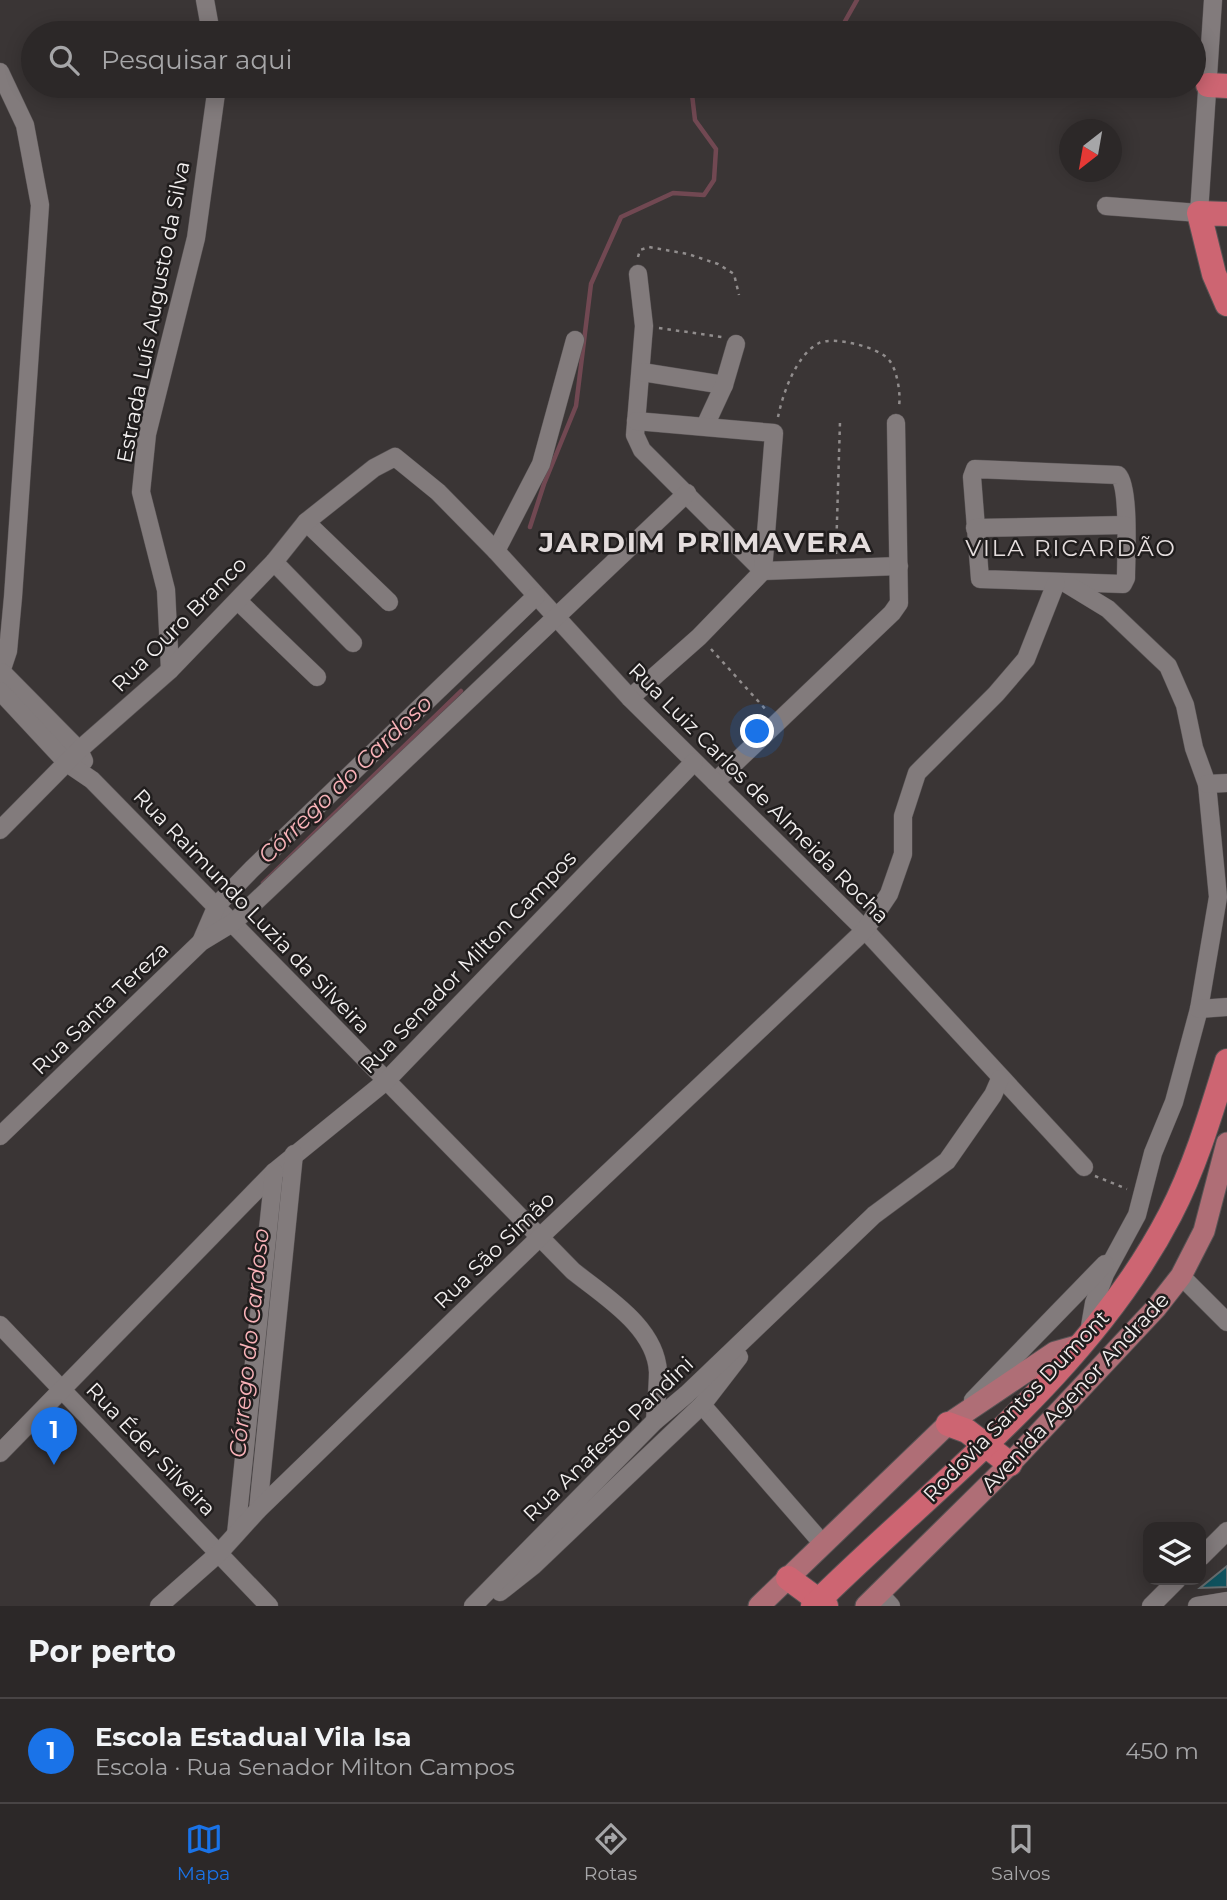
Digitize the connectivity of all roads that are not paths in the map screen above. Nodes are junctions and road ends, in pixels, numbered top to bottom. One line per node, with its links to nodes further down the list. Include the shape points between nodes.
1 (205, 0): 3 (street)
2 (1213, 0): 5 (street)
3 (209, 21)
4 (0, 72): 35 (street, via 25,125 40,205 13,597)
5 (1217, 85): 8 (street)
6 (215, 98): 34 (street, Estrada Luís Augusto da Silva, via 196,238 148,434 141,492 166,590)
7 (1106, 206): 8 (street)
8 (1199, 213): 9 (highway); 11 (highway, via 1214,274)
9 (1227, 214)
10 (638, 274): 14 (street, via 644,326)
11 (1227, 303)
12 (575, 340): 24 (street, via 541,464)
13 (736, 344): 15 (street)
14 (642, 372): 15 (street); 16 (street)
15 (724, 385): 18 (street)
16 (636, 421): 18 (street); 20 (street, via 635,435 642,450)
17 (896, 422): 26 (street)
18 (705, 426): 27 (street, via 774,433)
19 (395, 457): 21 (street, Rua Ouro Branco, via 374,468); 24 (street, Rua Luiz Carlos de Almeida Rocha, via 438,492)
20 (687, 493): 27 (street); 32 (street, Rua Santa Tereza)
21 (306, 522): 25 (street, Rua Ouro Branco); 31 (street)
22 (1125, 525): 23 (street); 23 (street, via 1123,481 1118,475 978,468 974,471); 28 (street, via 1123,584)
23 (975, 528): 28 (street, via 981,579)
24 (496, 551): 29 (street, Rua Luiz Carlos de Almeida Rocha)
25 (274, 562): 30 (street, Rua Ouro Branco); 33 (street)
26 (899, 566): 27 (street); 41 (street, via 899,603 892,613)
27 (763, 570): 38 (street, via 699,637)
28 (1061, 584): 43 (street, via 1108,609 1168,666 1185,705); 47 (street, Rua São Simão, via 1026,659 917,773 903,816 903,853 889,894)
29 (536, 596): 32 (street, Rua Luiz Carlos de Almeida Rocha); 45 (street, Rua Santa Tereza)
30 (237, 601): 34 (street, Rua Ouro Branco); 36 (street)
31 (389, 602)
32 (554, 616): 38 (street, Rua Luiz Carlos de Almeida Rocha); 46 (street, Rua Santa Tereza)
33 (353, 643)
34 (170, 670): 39 (street, Rua Ouro Branco)
35 (1, 673): 39 (street)
36 (317, 677)
37 (0, 691): 39 (street)
38 (630, 698): 40 (street, Rua Luiz Carlos de Almeida Rocha)
39 (73, 756): 44 (street, Rua Ouro Branco); 45 (street, Rua Raimundo Luzia da Silveira)
40 (694, 762): 41 (street, Rua Luiz Carlos de Almeida Rocha); 53 (street, Rua Senador Milton Campos)
41 (715, 782): 47 (street, Rua Luiz Carlos de Almeida Rocha)
42 (1227, 783): 43 (street)
43 (1207, 784): 50 (street, via 1218,897)
44 (0, 830)
45 (217, 905): 46 (street, Rua Raimundo Luzia da Silveira); 48 (street, Rua Santa Tereza)
46 (234, 922): 48 (street, Rua Santa Tereza); 53 (street, Rua Raimundo Luzia da Silveira)
47 (864, 930): 52 (street, Rua Luiz Carlos de Almeida Rocha); 59 (street, Rua São Simão)
48 (201, 942): 54 (street, Rua Santa Tereza)
49 (1227, 1007): 50 (street)
50 (1199, 1009): 60 (street, via 1137,1215)
51 (1227, 1061): 65 (highway, Rodovia Santos Dumont, via 1174,1208 1130,1281)
52 (1000, 1079): 57 (street, Rua Luiz Carlos de Almeida Rocha); 62 (street, Rua Anafesto Pandini, via 947,1161 874,1215)
53 (386, 1082): 56 (street, Rua Senador Milton Campos); 59 (street, Rua Raimundo Luzia da Silveira)
54 (0, 1136)
55 (1227, 1143): 61 (main road, Avenida Agenor Andrade, via 1204,1231)
56 (294, 1154): 58 (street, Rua Senador Milton Campos); 73 (street)
57 (1084, 1167)
58 (274, 1172): 66 (street, Rua Senador Milton Campos); 75 (street)
59 (541, 1236): 68 (street, Rua Raimundo Luzia da Silveira, via 650,1343 658,1370); 73 (street, Rua São Simão)
60 (1115, 1254): 65 (street); 69 (street)
61 (1181, 1276): 63 (street); 72 (main road, Avenida Agenor Andrade)
62 (777, 1307): 67 (street, Rua Anafesto Pandini); 68 (street, Rua Anafesto Pandini)
63 (1227, 1322)
64 (0, 1325): 66 (street, Rua Éder Silveira)
65 (1084, 1340): 69 (main road, Avenida Agenor Andrade, via 1055,1352); 70 (highway, Rodovia Santos Dumont)
66 (63, 1390): 71 (street, Rua Senador Milton Campos); 77 (street, Rua Éder Silveira)
67 (702, 1405): 76 (street); 87 (street, Rua Anafesto Pandini, via 533,1566)
68 (655, 1421): 86 (street, Rua Anafesto Pandini)
69 (948, 1424): 70 (highway, via 967,1431); 76 (main road, Avenida Agenor Andrade)
70 (984, 1445): 72 (highway); 83 (highway, Rodovia Santos Dumont)
71 (0, 1453)
72 (1010, 1464): 82 (main road, Avenida Agenor Andrade)
73 (258, 1510): 75 (street, Rua São Simão)
74 (1227, 1531): 78 (street)
75 (236, 1534): 77 (street, Rua São Simão)
76 (823, 1544): 79 (main road, Avenida Agenor Andrade)
77 (219, 1552): 84 (street, Rua Éder Silveira); 85 (street, Rua São Simão)
78 (1206, 1552)
79 (788, 1578): 83 (highway); 88 (main road, Avenida Agenor Andrade)
80 (1172, 1585): 89 (street)
81 (1227, 1601): 90 (street)
82 (879, 1602)
83 (820, 1604)
84 (267, 1605)
85 (159, 1606)
86 (473, 1606)
87 (483, 1606)
88 (759, 1606)
89 (1151, 1606)
90 (1197, 1606)

